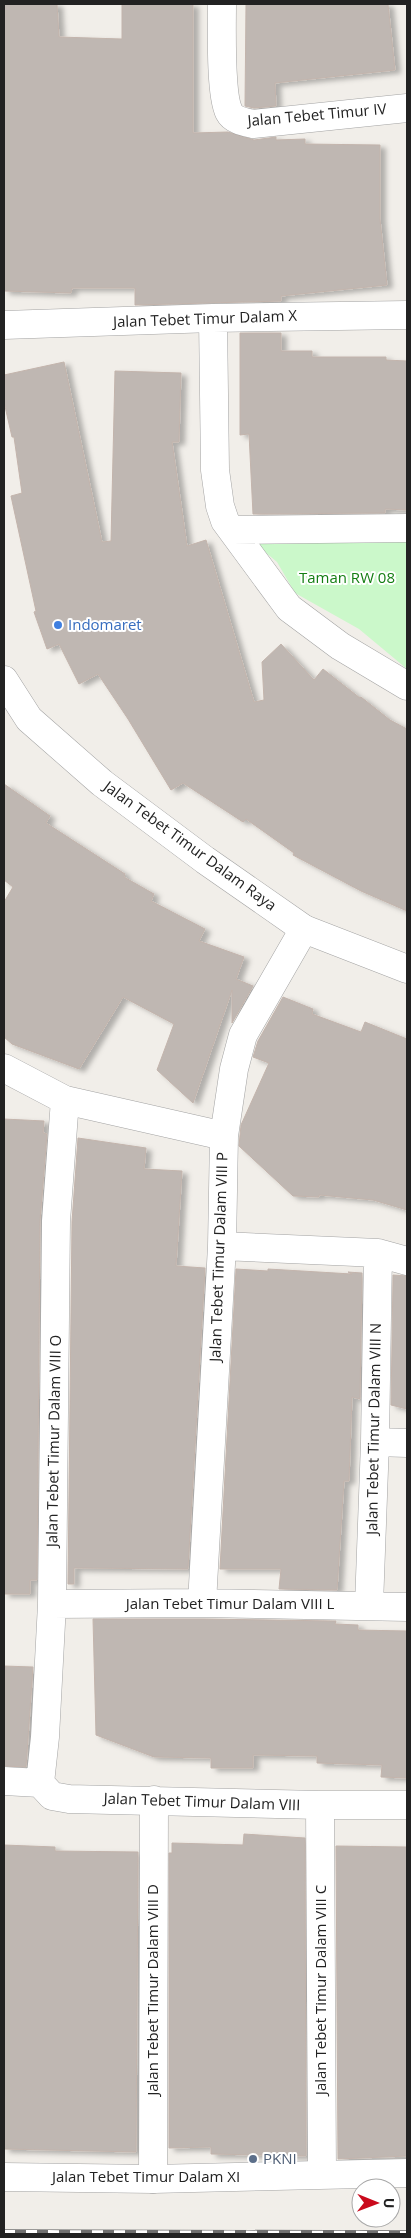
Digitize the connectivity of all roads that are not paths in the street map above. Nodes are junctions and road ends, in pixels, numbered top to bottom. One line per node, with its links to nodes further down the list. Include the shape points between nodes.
1 (222, 4): 2 (street, Jalan Tebet Timur IV, via 225,99 230,114 242,122 253,124)
2 (407, 108)
3 (407, 315): 4 (street, Jalan Tebet Timur Dalam X)
4 (213, 318): 5 (street, Jalan Tebet Timur Dalam X); 7 (street, via 215,470 220,506)
5 (4, 325)
6 (407, 528): 7 (street)
7 (232, 530): 9 (street, via 289,608 340,646)
8 (4, 680): 10 (street, Jalan Tebet Timur Dalam Raya, via 29,719 102,783)
9 (407, 686)
10 (304, 929): 11 (street, Jalan Tebet Timur Dalam Raya); 14 (street, Jalan Tebet Timur Dalam VIII P, via 243,1035 234,1069)
11 (407, 969)
12 (4, 1068): 13 (street)
13 (65, 1100): 14 (street); 21 (street, Jalan Tebet Timur Dalam VIII O, via 56,1221)
14 (224, 1136): 15 (street, Jalan Tebet Timur Dalam VIII P)
15 (222, 1246): 16 (street); 20 (street, Jalan Tebet Timur Dalam VIII P)
16 (378, 1253): 17 (street); 18 (street, Jalan Tebet Timur Dalam VIII N)
17 (407, 1261)
18 (375, 1442): 19 (street); 22 (street, Jalan Tebet Timur Dalam VIII N)
19 (407, 1443)
20 (202, 1603): 21 (street, Jalan Tebet Timur Dalam VIII L); 22 (street, Jalan Tebet Timur Dalam VIII L)
21 (52, 1604): 25 (street, Jalan Tebet Timur Dalam VIII O)
22 (369, 1605): 23 (street, Jalan Tebet Timur Dalam VIII L)
23 (407, 1607)
24 (4, 1781): 25 (street)
25 (40, 1783): 26 (street, Jalan Tebet Timur Dalam VIII, via 52,1796)
26 (154, 1800): 27 (street, Jalan Tebet Timur Dalam VIII); 32 (street, Jalan Tebet Timur Dalam VIII D)
27 (320, 1805): 28 (street, Jalan Tebet Timur Dalam VIII); 30 (street, Jalan Tebet Timur Dalam VIII C)
28 (407, 1805)
29 (407, 2173): 30 (street, Jalan Tebet Timur Dalam XI)
30 (322, 2174): 32 (street, Jalan Tebet Timur Dalam XI)
31 (4, 2176): 32 (street, Jalan Tebet Timur Dalam XI)
32 (153, 2179)

